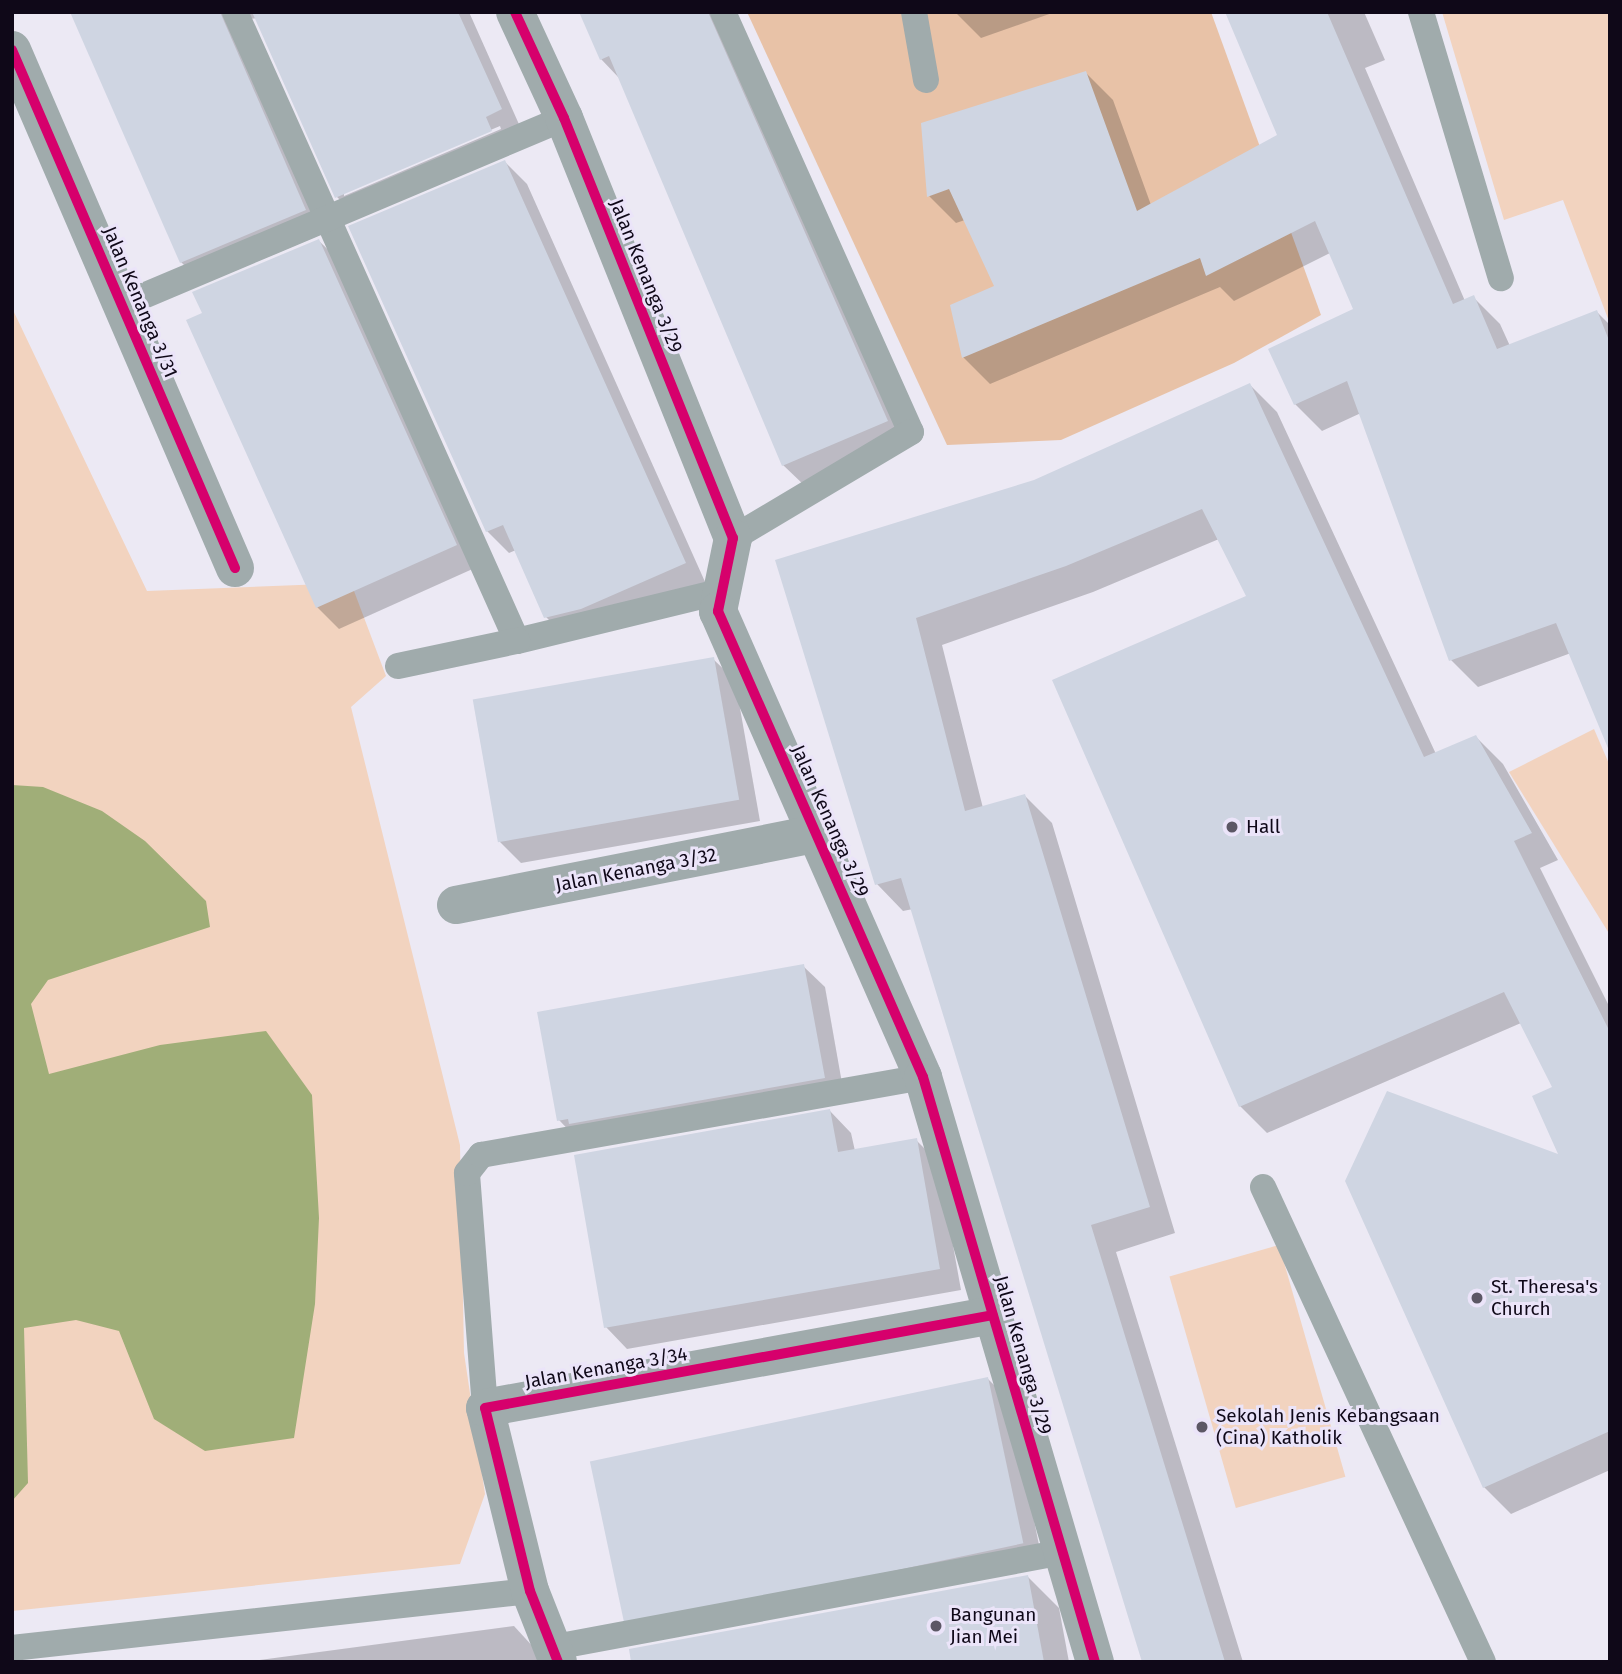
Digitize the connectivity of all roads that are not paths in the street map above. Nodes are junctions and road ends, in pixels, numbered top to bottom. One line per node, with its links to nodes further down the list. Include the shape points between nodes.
1 (235, 12): 9 (lane)
2 (515, 12): 8 (street, Jalan Kenanga 3/29)
3 (723, 12): 12 (lane, via 911,432)
4 (914, 12): 7 (lane)
5 (1421, 12): 10 (lane)
6 (12, 50): 11 (street, Jalan Kenanga 3/31)
7 (926, 80)
8 (564, 118): 9 (lane); 12 (street, Jalan Kenanga 3/29)
9 (327, 218): 11 (lane); 15 (lane)
10 (1501, 278)
11 (122, 305): 13 (street, Jalan Kenanga 3/31)
12 (733, 538): 14 (street, Jalan Kenanga 3/29)
13 (236, 568)
14 (722, 591): 15 (lane); 17 (street, Jalan Kenanga 3/29, via 718,611)
15 (517, 641): 16 (lane)
16 (398, 666)
17 (816, 834): 18 (street, Jalan Kenanga 3/32); 19 (street, Jalan Kenanga 3/29)
18 (456, 905)
19 (923, 1077): 21 (street, Jalan Kenanga 3/29); 22 (lane, via 481,1155 467,1173)
20 (1263, 1187): 28 (lane)
21 (993, 1315): 22 (street, Jalan Kenanga 3/34); 23 (street, Jalan Kenanga 3/29)
22 (485, 1408): 24 (street)
23 (1063, 1552): 26 (lane); 27 (street, Jalan Kenanga 3/29)
24 (530, 1591): 25 (lane); 26 (street)
25 (12, 1648)
26 (557, 1655)
27 (1095, 1662)
28 (1483, 1662)

